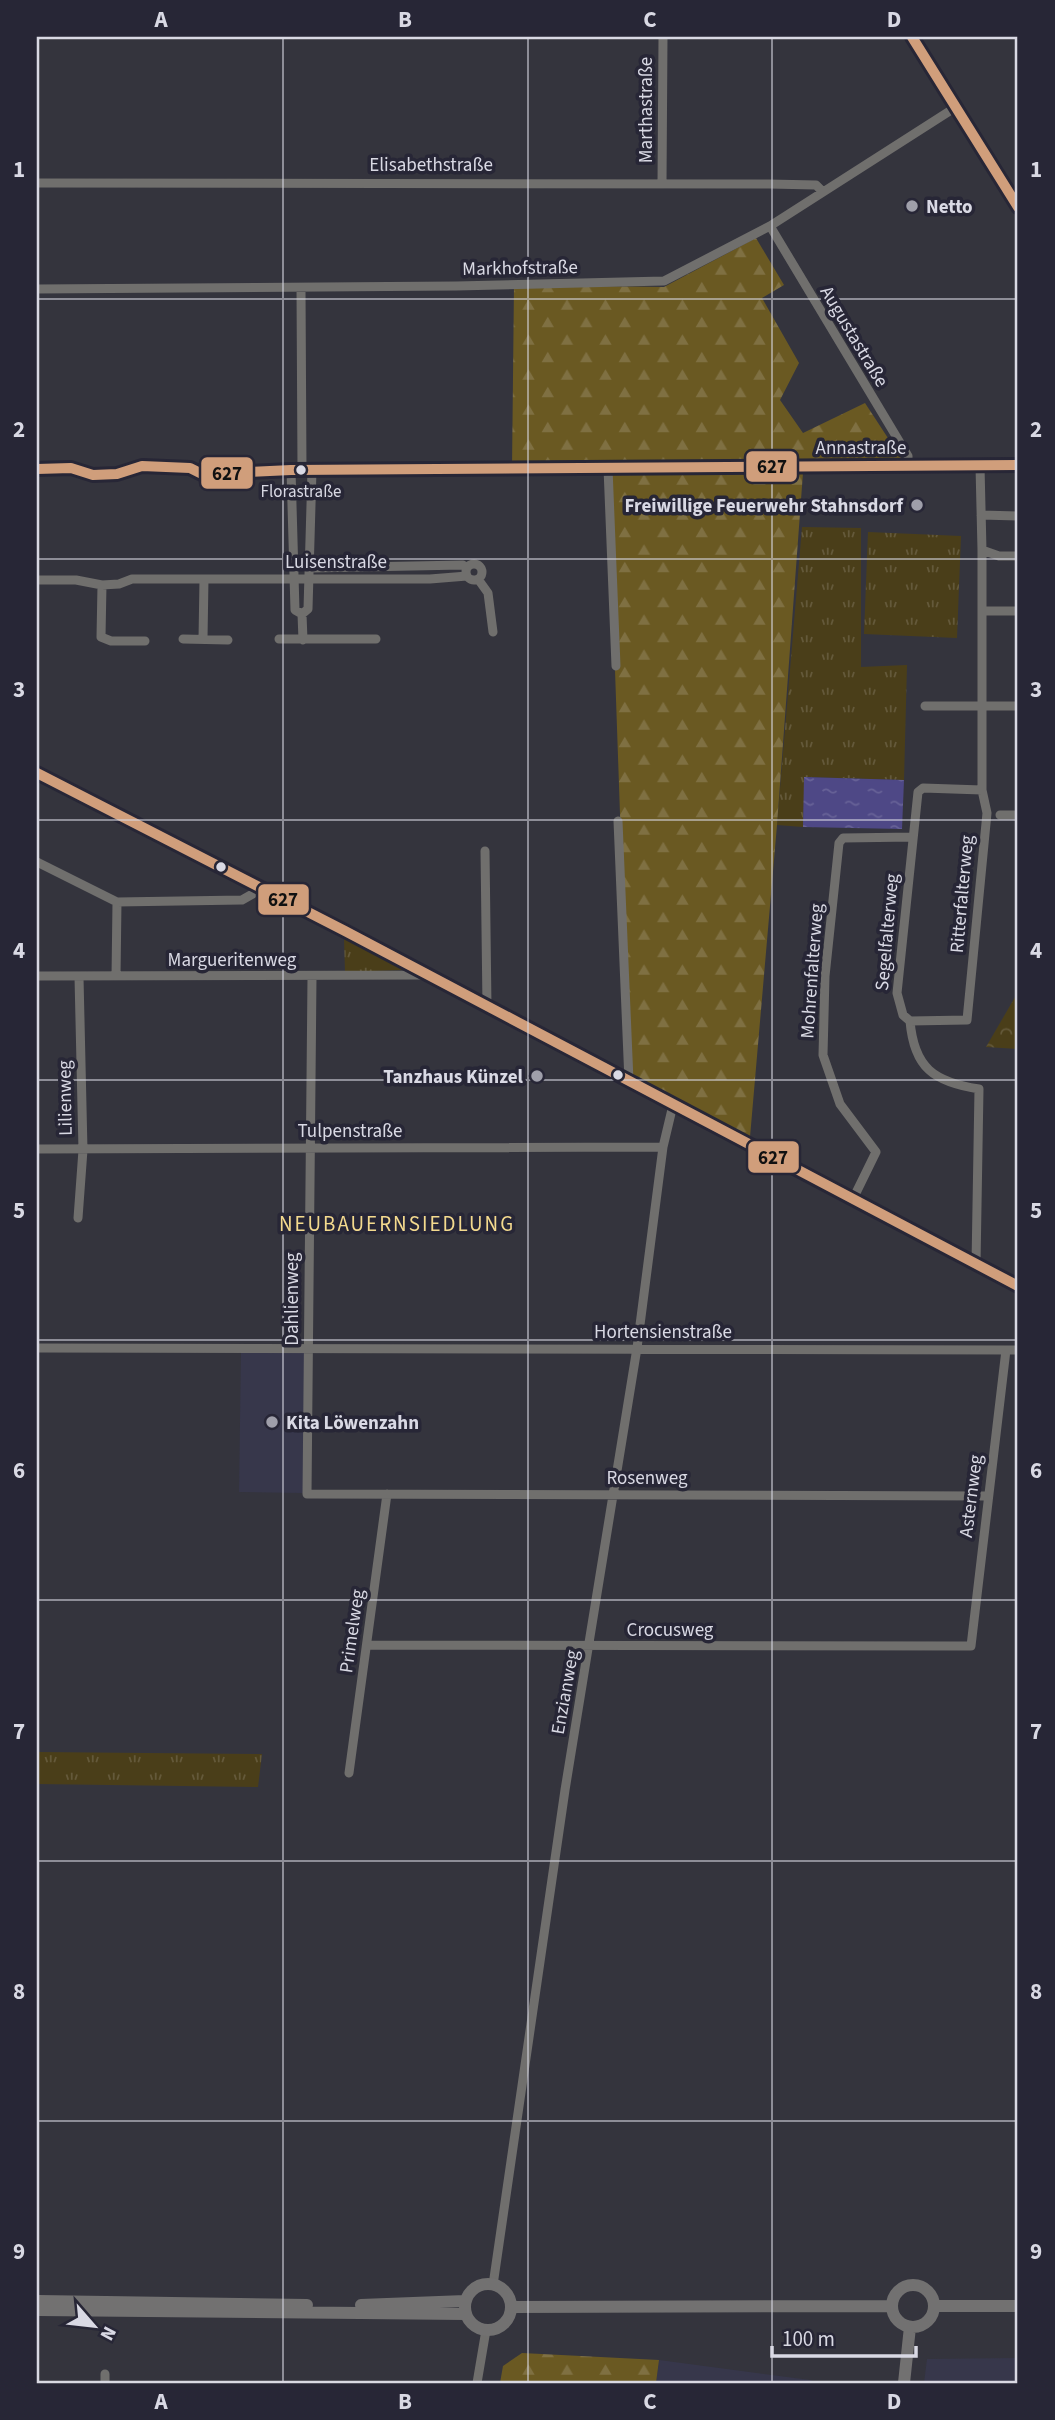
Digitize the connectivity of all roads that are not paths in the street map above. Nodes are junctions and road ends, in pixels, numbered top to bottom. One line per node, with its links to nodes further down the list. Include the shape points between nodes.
1 (663, 37): 5 (street, Marthastraße)
2 (913, 37): 3 (street)
3 (956, 107): 6 (street, Markhofstraße); 7 (street)
4 (37, 183): 5 (street, Elisabethstraße)
5 (662, 183): 6 (street, Elisabethstraße, via 816,186)
6 (823, 191): 8 (street, Markhofstraße)
7 (1018, 207)
8 (770, 226): 9 (street, Markhofstraße, via 664,281); 11 (street, Augustastraße, via 908,456)
9 (301, 288): 10 (street, Markhofstraße); 17 (street)
10 (37, 289)
11 (908, 464): 13 (street, Annastraße); 15 (street, Annastraße)
12 (1018, 465): 13 (street, Annastraße)
13 (980, 466): 18 (street, Ritterfalterweg)
14 (37, 468): 16 (street, Annastraße, via 71,468 93,475 142,466 190,468 202,474)
15 (608, 468): 17 (street, Annastraße); 40 (street)
16 (291, 470): 17 (street, Annastraße); 24 (street)
17 (307, 470): 23 (street)
18 (981, 516): 19 (street); 20 (street, Ritterfalterweg)
19 (1018, 516)
20 (982, 550): 21 (street); 29 (street, Ritterfalterweg)
21 (1018, 556)
22 (467, 572): 23 (street, Luisenstraße, via 430,579); 26 (street, Luisenstraße); 26 (street, via 473,564 480,567)
23 (311, 573): 24 (street, Luisenstraße); 31 (street, via 308,609)
24 (293, 578): 25 (street, Luisenstraße); 31 (street, via 295,610)
25 (204, 579): 28 (street, Luisenstraße, via 132,579); 34 (street)
26 (478, 579): 32 (street, via 488,593)
27 (37, 580): 28 (street, Luisenstraße)
28 (102, 585): 39 (street, via 101,637)
29 (982, 611): 30 (street); 43 (street, Ritterfalterweg)
30 (1018, 611)
31 (302, 614): 38 (street)
32 (492, 632)
33 (183, 639): 34 (street)
34 (203, 639): 37 (street)
35 (279, 639): 38 (street)
36 (376, 639): 38 (street)
37 (228, 640)
38 (303, 640)
39 (145, 641)
40 (616, 666)
41 (925, 706): 43 (street)
42 (1018, 706): 43 (street)
43 (982, 711): 45 (street, Ritterfalterweg)
44 (37, 773): 52 (street)
45 (982, 790): 49 (street, Segelfalterweg, via 918,792); 60 (street, Ritterfalterweg, via 987,813 967,1020)
46 (1000, 815): 47 (street)
47 (1018, 815)
48 (618, 821): 61 (street)
49 (913, 837): 60 (street, Segelfalterweg, via 897,993); 67 (street, Mohrenfalterweg, via 843,838 839,843 825,976 823,1055 841,1104 876,1152)
50 (485, 851): 59 (street)
51 (37, 862): 53 (street)
52 (263, 888): 53 (street, via 242,900); 54 (street)
53 (117, 902): 56 (street)
54 (427, 975): 58 (street, Margueritenweg); 59 (street)
55 (37, 976): 57 (street, Margueritenweg)
56 (116, 976): 57 (street, Margueritenweg); 58 (street, Margueritenweg)
57 (79, 977): 66 (street, Lilienweg)
58 (312, 977): 63 (street, Dahlienweg)
59 (487, 1007): 61 (street)
60 (910, 1021): 69 (street, Segelfalterweg, via 912,1043 923,1066 939,1079 979,1089)
61 (629, 1081): 62 (street)
62 (673, 1105): 64 (street, Enzianweg); 67 (street)
63 (309, 1147): 64 (street, Tulpenstraße); 66 (street, Tulpenstraße); 73 (street, Dahlienweg)
64 (663, 1147): 72 (street, Enzianweg)
65 (37, 1149): 66 (street, Tulpenstraße)
66 (83, 1150): 68 (street, Lilienweg)
67 (853, 1199): 69 (street)
68 (78, 1218)
69 (976, 1264): 70 (street)
70 (1018, 1286)
71 (37, 1348): 73 (street, Hortensienstraße)
72 (637, 1348): 73 (street, Hortensienstraße); 74 (street, Hortensienstraße); 78 (street, Enzianweg)
73 (308, 1349): 76 (street, Dahlienweg)
74 (1006, 1350): 75 (street, Hortensienstraße); 79 (street, Asternweg)
75 (1018, 1350)
76 (307, 1494): 77 (street, Rosenweg)
77 (387, 1494): 78 (street, Rosenweg); 80 (street, Primelweg)
78 (613, 1494): 79 (street, Rosenweg); 82 (street, Enzianweg)
79 (987, 1496): 81 (street, Asternweg)
80 (368, 1646): 82 (street, Crocusweg); 83 (street, Primelweg)
81 (971, 1646): 82 (street, Crocusweg)
82 (590, 1647): 84 (street, Enzianweg)
83 (349, 1773)
84 (493, 2285): 89 (main road, via 506,2293); 90 (main road, via 473,2289)
85 (37, 2301): 90 (main road)
86 (892, 2306): 87 (main road, via 897,2293 916,2286 929,2293); 89 (main road); 92 (main road, via 895,2318)
87 (933, 2306): 88 (main road); 92 (main road, via 924,2324)
88 (1018, 2306)
89 (511, 2307): 93 (main road, via 503,2324)
90 (465, 2308): 91 (main road); 93 (main road, via 473,2326)
91 (37, 2309)
92 (910, 2327): 95 (main road)
93 (486, 2330): 94 (street)
94 (477, 2383)
95 (904, 2383)

